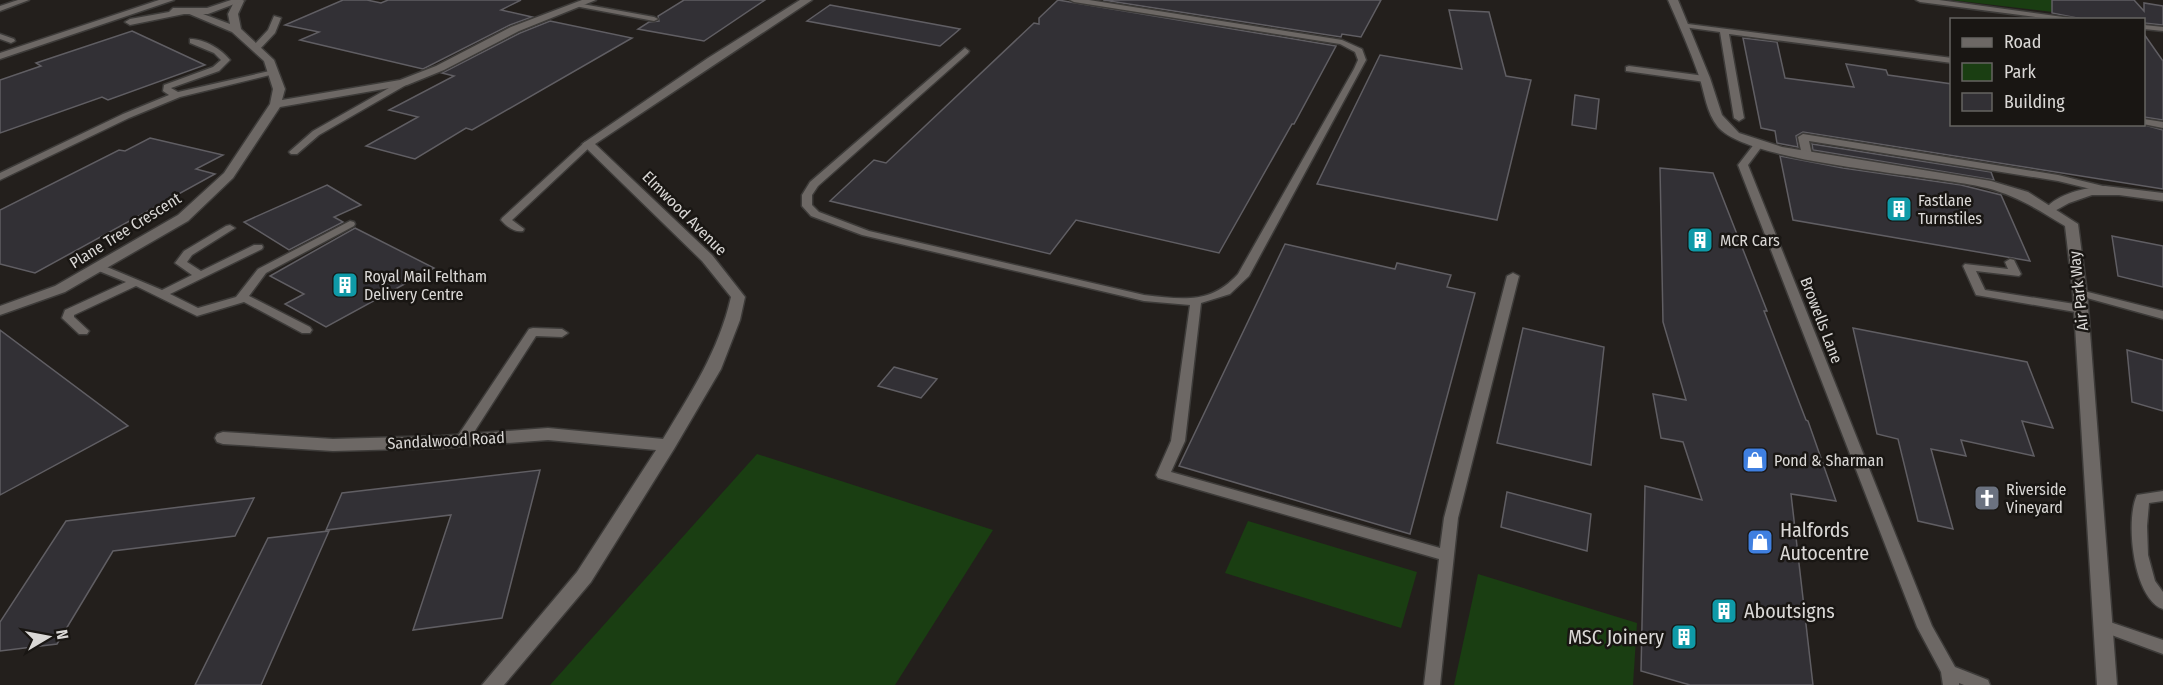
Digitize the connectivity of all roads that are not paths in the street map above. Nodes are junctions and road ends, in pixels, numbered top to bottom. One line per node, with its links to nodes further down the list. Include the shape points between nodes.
1 (25, 0): 10 (lane)
2 (240, 0): 12 (street); 19 (street, via 233,14)
3 (591, 0): 9 (street)
4 (807, 0): 38 (street)
5 (1074, 0): 58 (lane, via 1342,42 1359,51 1362,60 1358,69 1243,276 1227,292)
6 (1673, 0): 16 (street)
7 (1920, 0): 14 (lane)
8 (168, 1): 11 (street, via 165,7); 23 (street)
9 (580, 5): 15 (lane); 32 (street, via 515,29)
10 (0, 9)
11 (180, 13): 12 (street); 23 (street)
12 (192, 13): 19 (street)
13 (277, 18): 25 (lane, via 272,32)
14 (2065, 18)
15 (654, 19)
16 (1683, 25): 20 (lane); 31 (street)
17 (2145, 27): 18 (lane)
18 (2163, 29)
19 (236, 30): 25 (street)
20 (1724, 30): 28 (lane); 35 (lane)
21 (0, 36): 22 (lane)
22 (12, 41)
23 (46, 41): 27 (street)
24 (193, 41): 33 (lane, via 217,51 226,60 216,69 167,87 167,91)
25 (256, 48): 30 (street, via 269,60)
26 (965, 51): 58 (lane, via 814,184 807,195 807,206 815,214 866,233 1144,298)
27 (0, 56)
28 (1950, 61)
29 (1629, 69): 31 (lane)
30 (274, 73): 33 (lane); 34 (street, via 279,89)
31 (1705, 79): 39 (street, via 1716,116 1724,127)
32 (402, 83): 34 (street); 40 (lane, via 316,132)
33 (177, 95): 42 (lane)
34 (276, 104): 51 (street, Plane Tree Crescent, via 229,175 183,218)
35 (1739, 118)
36 (2145, 122): 37 (lane)
37 (2163, 125)
38 (588, 144): 48 (lane, via 506,220); 67 (street, Elmwood Avenue, via 707,258 738,297 713,369)
39 (1758, 145): 41 (street, Air Park Way); 73 (lane, Browells Lane, via 1743,165 1925,627)
40 (294, 152)
41 (1807, 155): 43 (lane, via 1803,137 2058,178); 45 (street, Air Park Way, via 1987,184 2024,195)
42 (0, 177)
43 (2103, 189): 44 (street); 45 (street, via 2081,194)
44 (2163, 197)
45 (2051, 209): 55 (street, Air Park Way, via 2071,224)
46 (350, 224): 57 (lane, via 262,271)
47 (230, 228): 52 (lane, via 188,253 181,263)
48 (519, 229)
49 (258, 247): 52 (lane)
50 (2010, 262): 59 (lane, via 2015,274 1969,266 1980,293)
51 (98, 267): 54 (lane); 60 (street, Plane Tree Crescent, via 60,289)
52 (200, 275): 56 (lane)
53 (1514, 276): 69 (lane, via 1451,518)
54 (136, 282): 56 (lane); 63 (lane, via 69,314 68,318)
55 (2080, 293): 59 (street, Air Park Way); 61 (lane)
56 (162, 294): 57 (lane, via 197,312)
57 (241, 298): 62 (lane)
58 (1196, 300): 69 (lane, via 1178,441 1163,475)
59 (2081, 309): 71 (street, Air Park Way)
60 (0, 311)
61 (2163, 315)
62 (306, 330)
63 (83, 331)
64 (562, 333): 66 (lane, via 534,332)
65 (223, 438): 66 (street, Sandalwood Road, via 333,445)
66 (462, 440): 67 (street, Sandalwood Road, via 548,434)
67 (668, 445): 74 (street, Elmwood Avenue, via 584,578)
68 (2163, 496): 70 (lane, via 2142,499 2140,510 2144,574 2152,593)
69 (1447, 556): 75 (lane)
70 (2163, 603)
71 (2104, 626): 72 (lane); 77 (street, Air Park Way)
72 (2163, 647)
73 (1950, 678): 76 (lane)
74 (492, 685)
75 (1432, 685)
76 (1982, 685)
77 (2107, 685)

